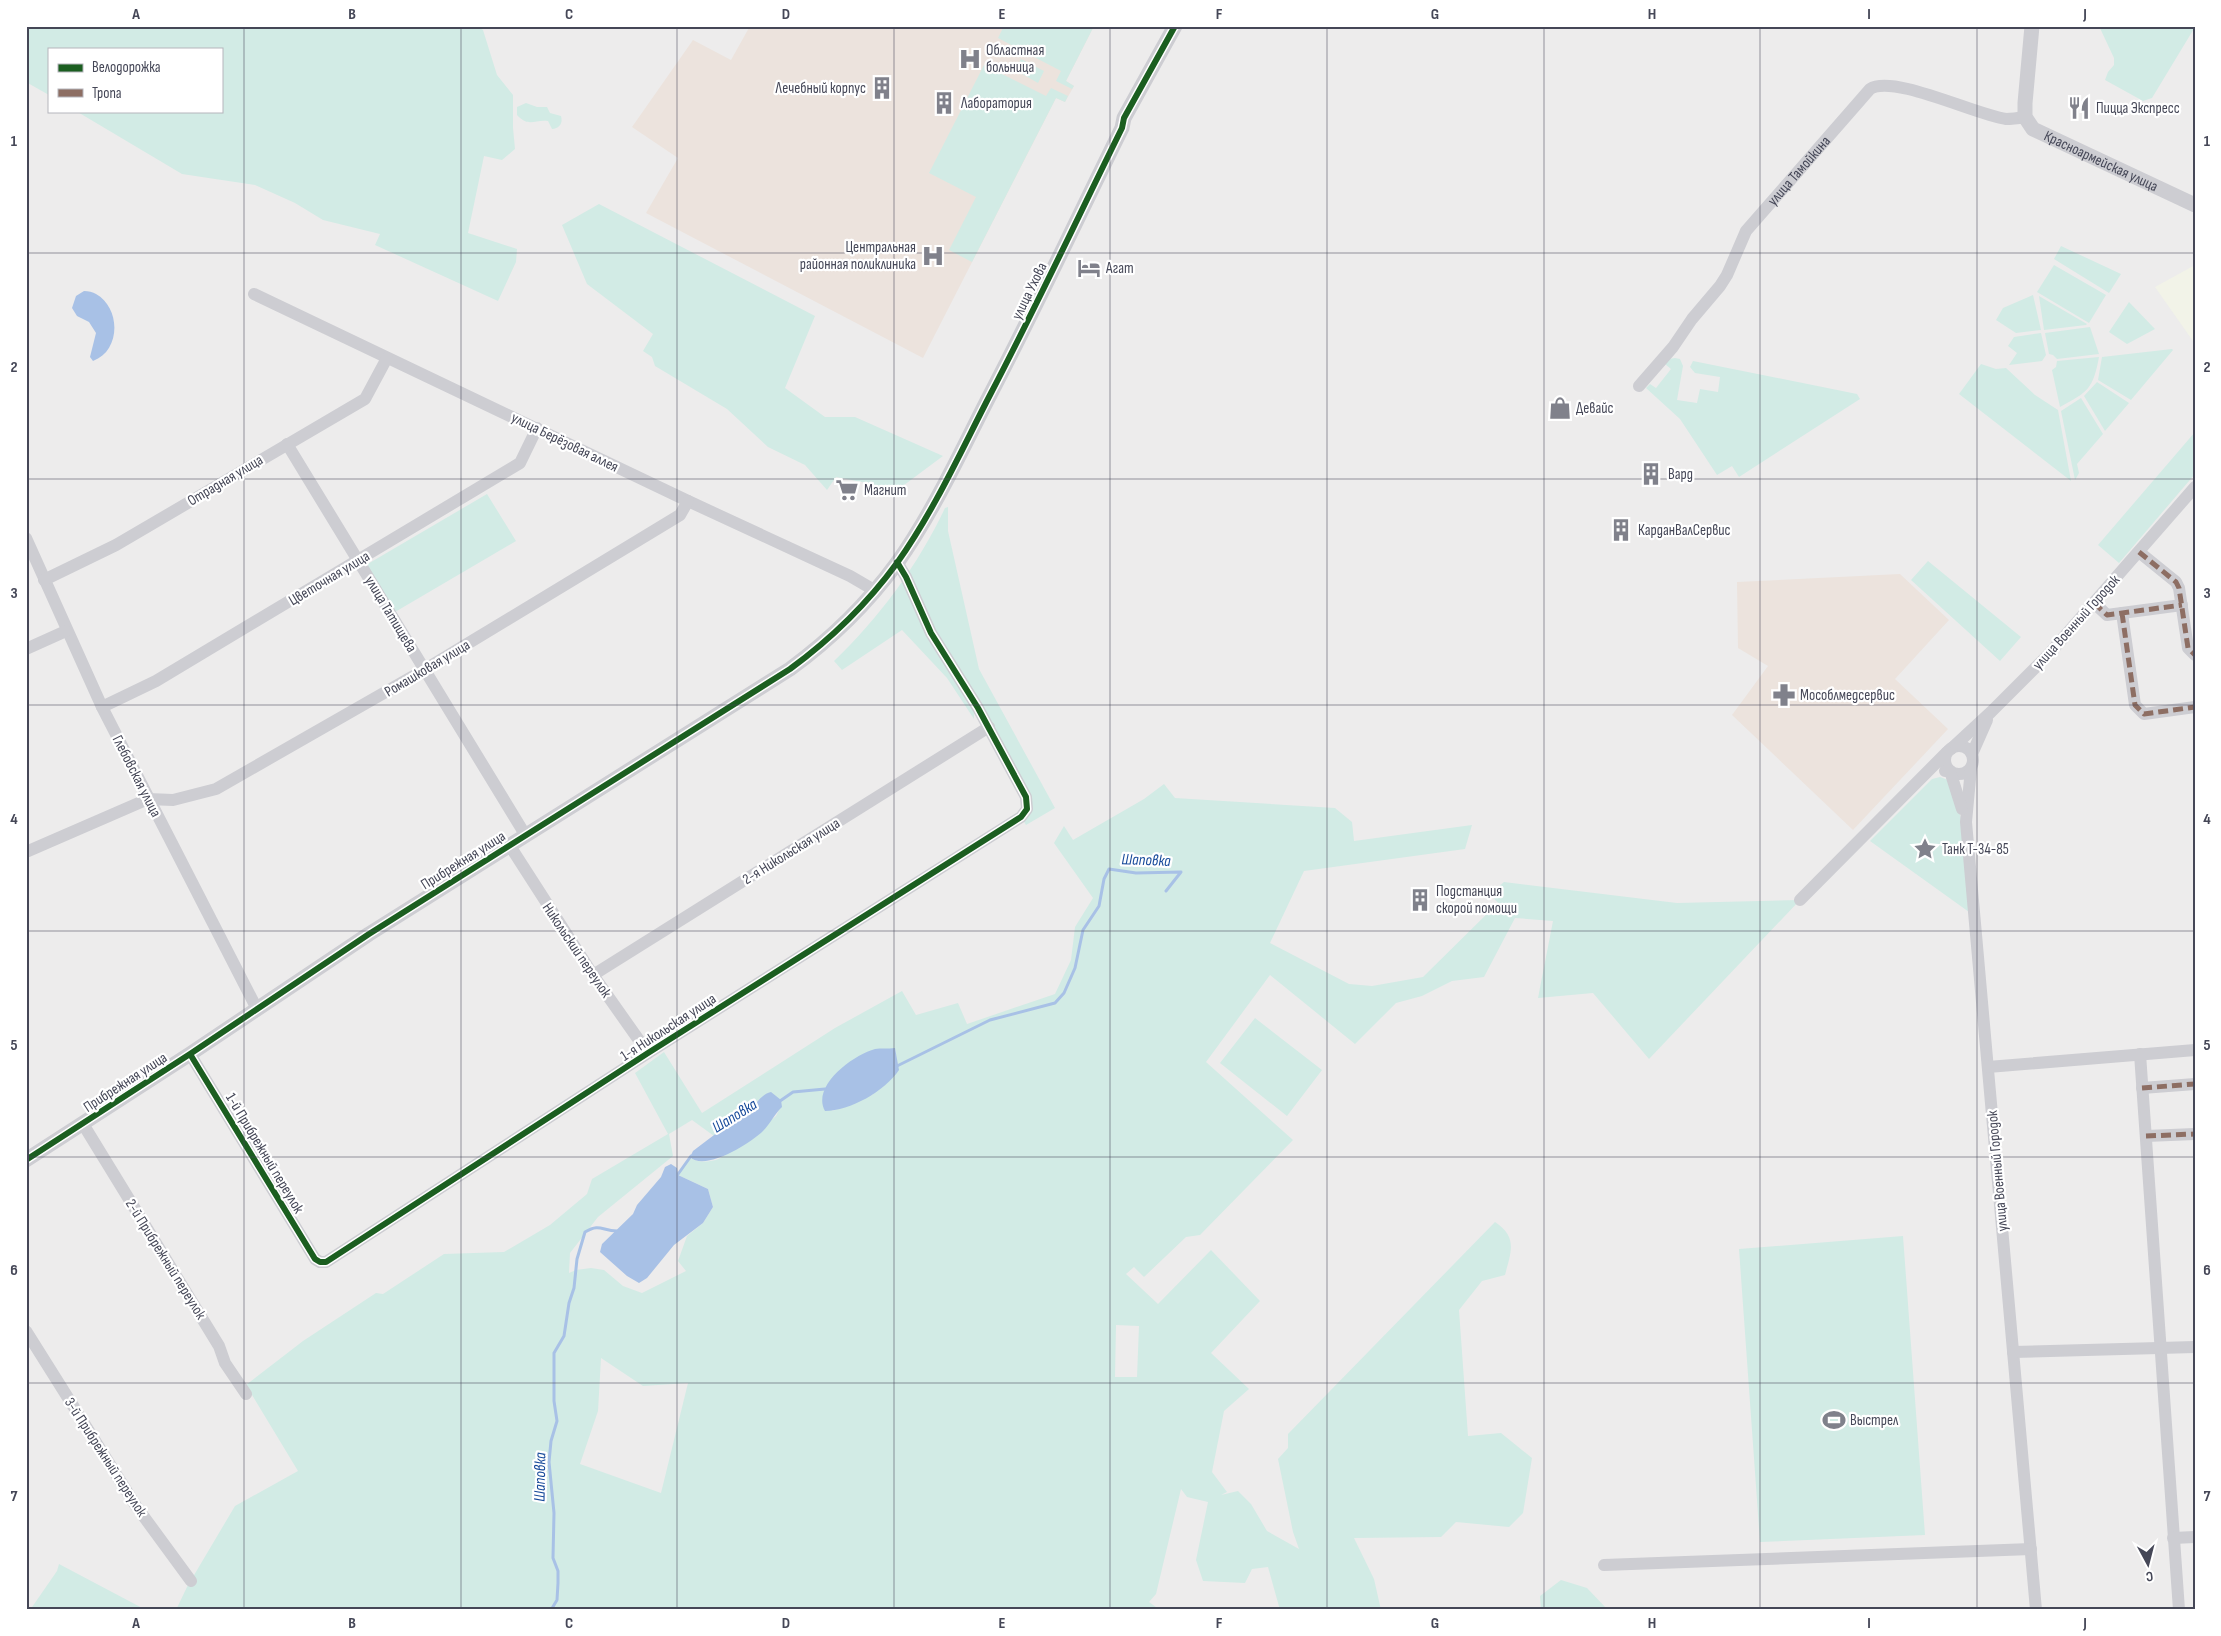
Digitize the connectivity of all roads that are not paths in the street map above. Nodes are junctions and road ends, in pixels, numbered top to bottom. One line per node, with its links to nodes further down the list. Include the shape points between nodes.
1 (1175, 26): 15 (street, улица Ухова, via 1124,118 1041,295 971,432)
2 (2032, 26): 3 (street)
3 (2025, 110): 4 (street, Красноармейская улица, via 2033,129); 7 (street, улица Тамойкина, via 2006,119 1894,86 1880,84 1870,89 1746,231 1720,286)
4 (2195, 205)
5 (254, 294): 6 (street, улица Берёзовая аллея)
6 (387, 358): 8 (street, улица Берёзовая аллея); 9 (street, Отрадная улица, via 365,399)
7 (1639, 386)
8 (538, 428): 11 (street, улица Берёзовая аллея); 14 (street, Цветочная улица, via 520,463)
9 (287, 444): 14 (street, улица Татищева); 16 (street, Отрадная улица, via 116,545)
10 (2195, 487): 13 (street, улица Военный Городок)
11 (688, 501): 17 (street, улица Берёзовая аллея); 24 (street, Ромашковая улица, via 680,515)
12 (26, 538): 16 (street, Глебовская улица)
13 (2139, 552): 18 (street, улица Военный Городок); 19 (street, via 2176,582)
14 (359, 561): 24 (street, улица Татищева); 25 (street, Цветочная улица, via 156,681)
15 (897, 562): 17 (street, Прибрежная улица); 28 (street, via 930,633)
16 (44, 580): 21 (street, Глебовская улица)
17 (874, 590): 36 (street, Прибрежная улица, via 855,614 790,668)
18 (2094, 603): 20 (street, via 2107,615); 27 (street, улица Военный Городок)
19 (2182, 605): 20 (street); 23 (street, via 2188,648)
20 (2122, 613): 26 (street, via 2135,705 2144,714)
21 (66, 631): 22 (street); 25 (street, Глебовская улица)
22 (26, 649)
23 (2195, 655)
24 (424, 670): 34 (street, Ромашковая улица, via 216,790 173,800); 36 (street, улица Татищева)
25 (102, 707): 34 (street, Глебовская улица)
26 (2195, 707)
27 (1991, 712): 29 (street, улица Военный Городок); 30 (street)
28 (989, 727): 40 (street, 2-я Никольская улица); 43 (street, 1-я Никольская улица, via 1026,797 1027,809 1021,818)
29 (1949, 750): 30 (street, via 1961,746); 32 (street, via 1945,761); 33 (street, улица Военный Городок)
30 (1972, 754): 31 (street)
31 (1971, 768): 32 (street, via 1961,774); 35 (street, улица Военный Городок)
32 (1950, 771): 33 (street); 35 (street)
33 (1919, 780): 39 (street, улица Военный Городок)
34 (148, 799): 38 (street); 41 (street, Глебовская улица)
35 (1966, 822): 46 (street, улица Военный Городок)
36 (526, 836): 37 (street, Прибрежная улица)
37 (510, 846): 40 (street, Никольский переулок); 41 (street, Прибрежная улица)
38 (26, 852)
39 (1800, 900)
40 (593, 975): 43 (street, Никольский переулок)
41 (257, 1009): 44 (street, Прибрежная улица)
42 (2195, 1050): 45 (street)
43 (648, 1053): 53 (street, 1-я Никольская улица, via 330,1260)
44 (190, 1054): 49 (street, Прибрежная улица); 53 (street, 1-й Прибрежный переулок, via 315,1259)
45 (2140, 1054): 46 (street); 48 (street)
46 (1988, 1067): 57 (street, улица Военный Городок)
47 (2195, 1084): 48 (street)
48 (2142, 1088): 51 (street)
49 (83, 1124): 52 (street, Прибрежная улица); 58 (street, 2-й Прибрежный переулок, via 220,1346 225,1363)
50 (2195, 1134): 51 (street)
51 (2146, 1136): 55 (street)
52 (26, 1160)
53 (320, 1262)
54 (26, 1331): 63 (street, 3-й Прибрежный переулок, via 136,1506)
55 (2160, 1346): 56 (street); 57 (street); 60 (street)
56 (2195, 1347)
57 (2013, 1352): 61 (street, улица Военный Городок)
58 (246, 1394)
59 (2195, 1537): 60 (street)
60 (2174, 1538): 65 (street)
61 (2031, 1549): 62 (street); 64 (street, улица Военный Городок)
62 (1604, 1565)
63 (190, 1581)
64 (2036, 1610)
65 (2178, 1610)

